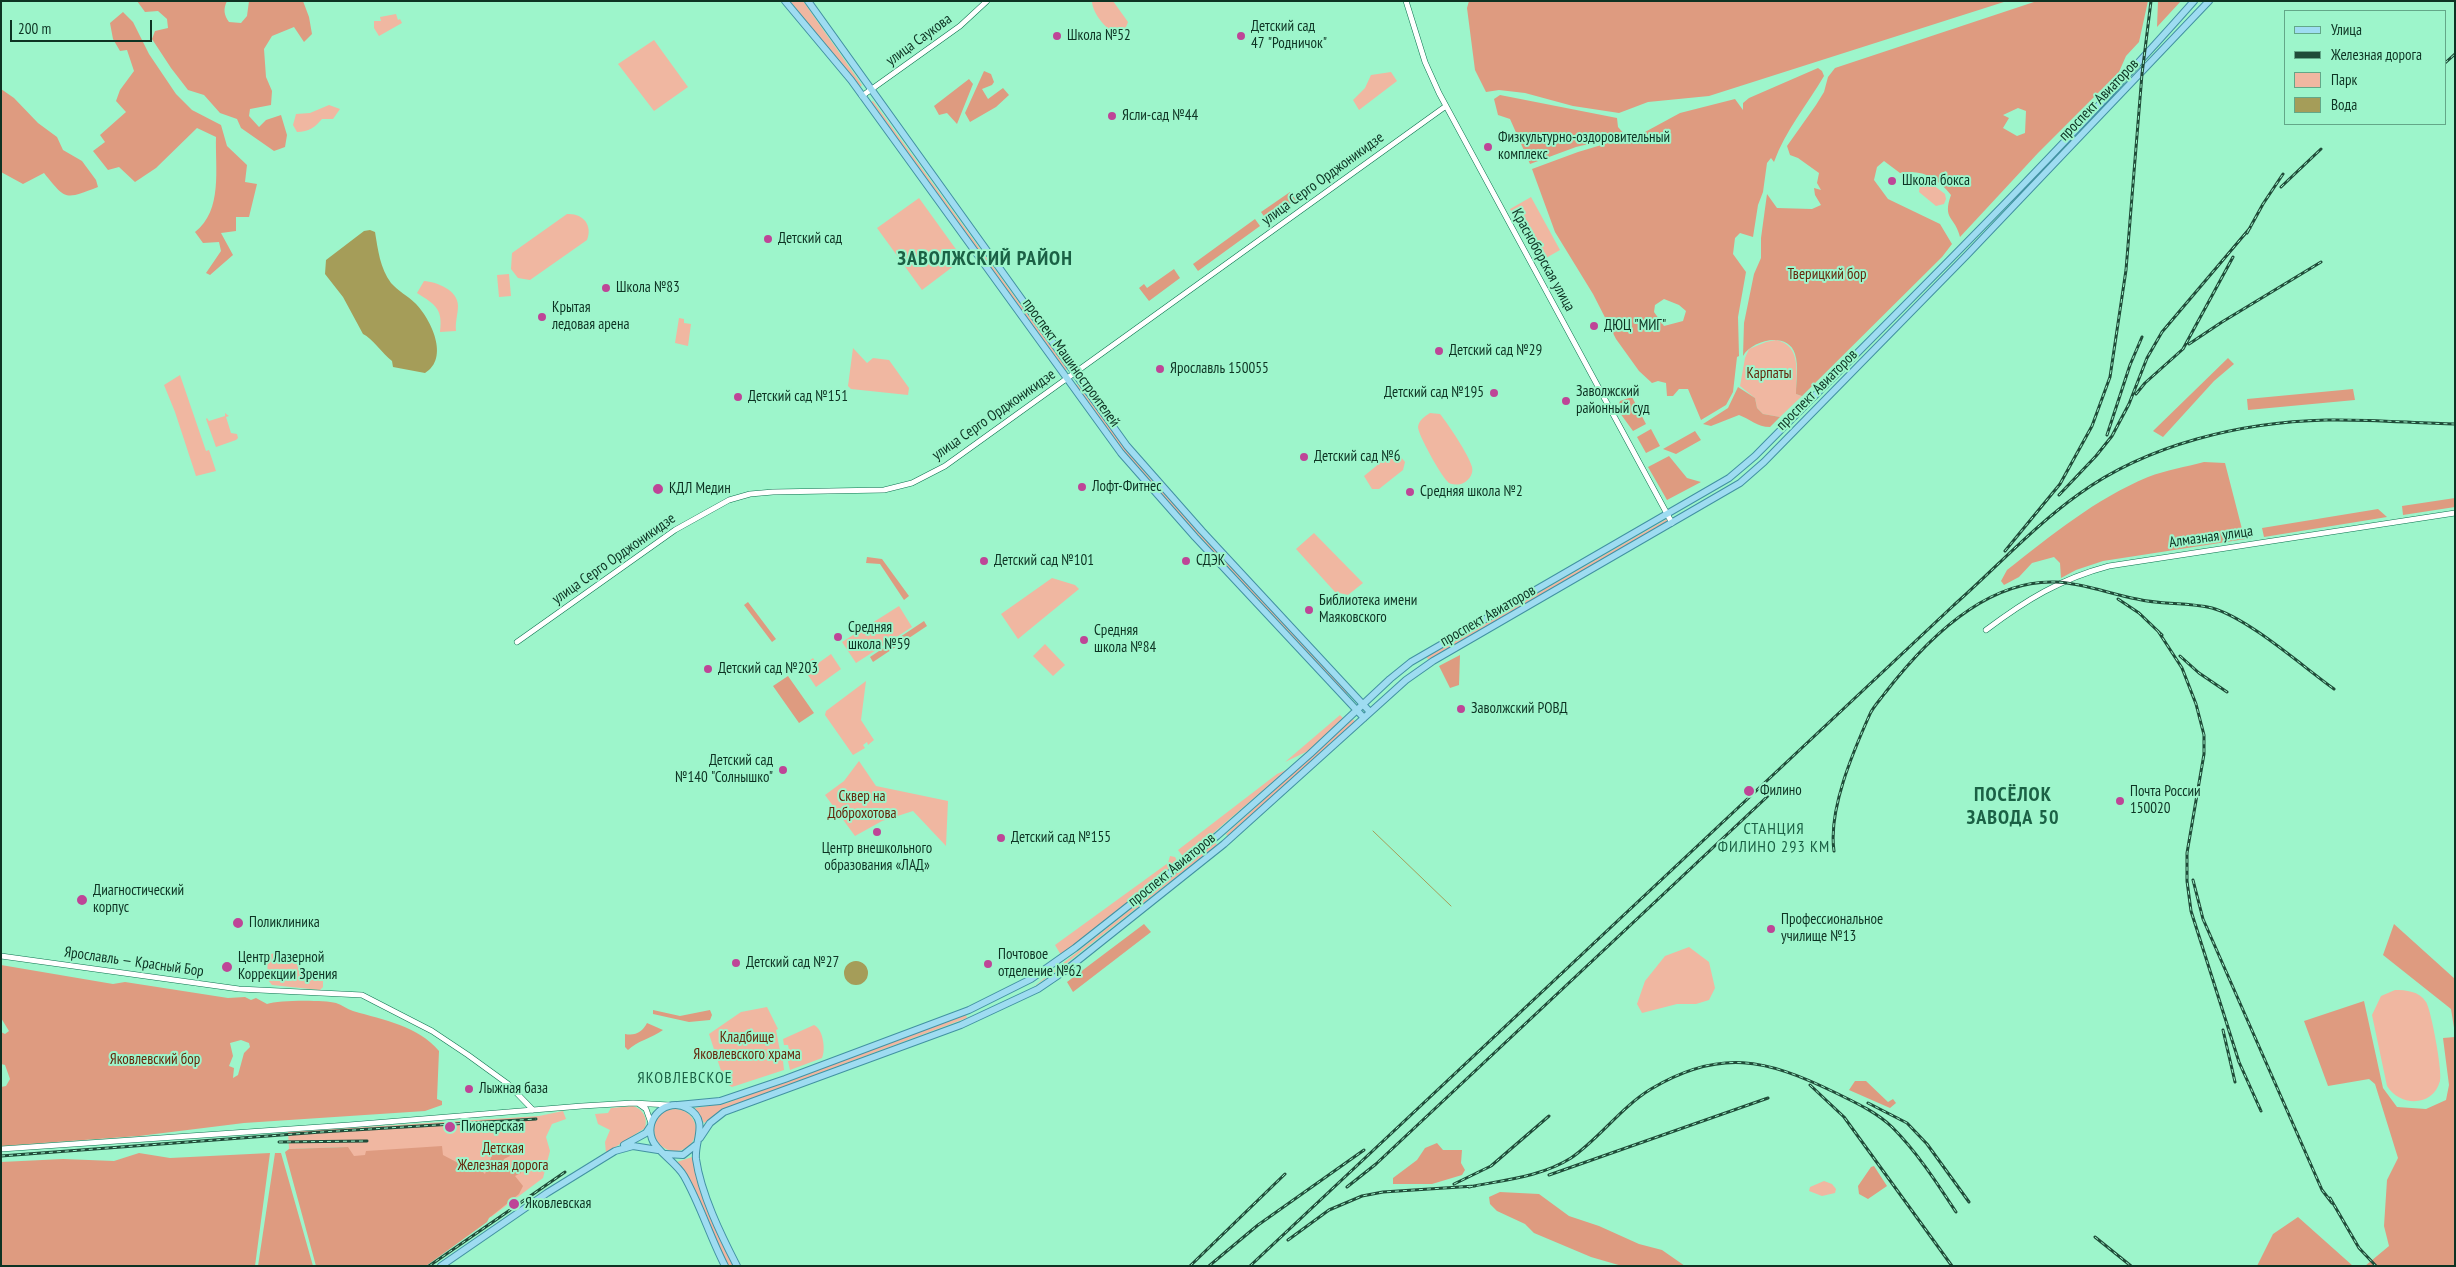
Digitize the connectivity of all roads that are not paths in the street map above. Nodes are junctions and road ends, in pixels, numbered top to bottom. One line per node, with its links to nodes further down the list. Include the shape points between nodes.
1 (785, 1): 8 (main road, проспект Машиностроителей)
2 (808, 1): 7 (main road, проспект Машиностроителей)
3 (987, 1): 9 (street, улица Саукова, via 960,26)
4 (1406, 1): 11 (street, Красноборская улица, via 1425,62)
5 (2194, 1): 15 (main road, проспект Авиаторов, via 2095,109 1755,456 1712,489)
6 (2209, 1): 16 (main road, проспект Авиаторов, via 1764,462 1740,483)
7 (845, 55): 8 (main road); 9 (main road, проспект Машиностроителей)
8 (836, 60): 10 (main road, проспект Машиностроителей)
9 (870, 90): 10 (street, улица Саукова); 12 (main road, проспект Машиностроителей)
10 (862, 96): 13 (main road, проспект Машиностроителей)
11 (1446, 106): 12 (street, улица Серго Орджоникидзе); 15 (street, Красноборская улица)
12 (1075, 374): 13 (street, улица Серго Орджоникидзе); 19 (main road, проспект Машиностроителей, via 1127,446 1157,481)
13 (1067, 380): 18 (street, улица Серго Орджоникидзе, via 963,455 912,483 872,492 757,493 718,505 670,534); 20 (main road, проспект Машиностроителей, via 1150,487)
14 (2455, 513): 17 (street, Алмазная улица, via 2109,566 2042,591)
15 (1667, 515): 16 (street, Красноборская улица); 19 (main road, проспект Авиаторов, via 1412,662)
16 (1672, 524): 21 (main road, проспект Авиаторов, via 1418,671)
17 (1986, 630)
18 (517, 642)
19 (1363, 704): 20 (main road, проспект Авиаторов); 21 (main road, проспект Машиностроителей)
20 (1356, 710): 22 (main road, проспект Машиностроителей); 25 (main road, проспект Авиаторов, via 1213,840 1075,948 1019,986 969,1010 785,1079 720,1101)
21 (1370, 712): 22 (main road, проспект Авиаторов)
22 (1364, 718): 28 (main road, проспект Авиаторов, via 1224,844 1038,989 970,1021 724,1112 707,1126)
23 (1, 956): 26 (street, Ярославль — Красный Бор, via 239,989 362,995 432,1031 468,1055 508,1084)
24 (633, 1103): 25 (street); 26 (street); 27 (street, via 646,1109)
25 (677, 1105): 27 (main road, via 658,1112); 28 (main road, via 688,1108 697,1118)
26 (533, 1110): 29 (street)
27 (651, 1125): 30 (main road, via 646,1133); 31 (main road, via 653,1143)
28 (699, 1139): 31 (main road, via 691,1150 683,1154 673,1156); 34 (main road, via 696,1159 717,1223)
29 (1, 1149)
30 (615, 1151): 31 (main road, via 637,1146); 32 (main road)
31 (663, 1152): 33 (main road, via 684,1176)
32 (441, 1266)
33 (725, 1266)
34 (737, 1266)

